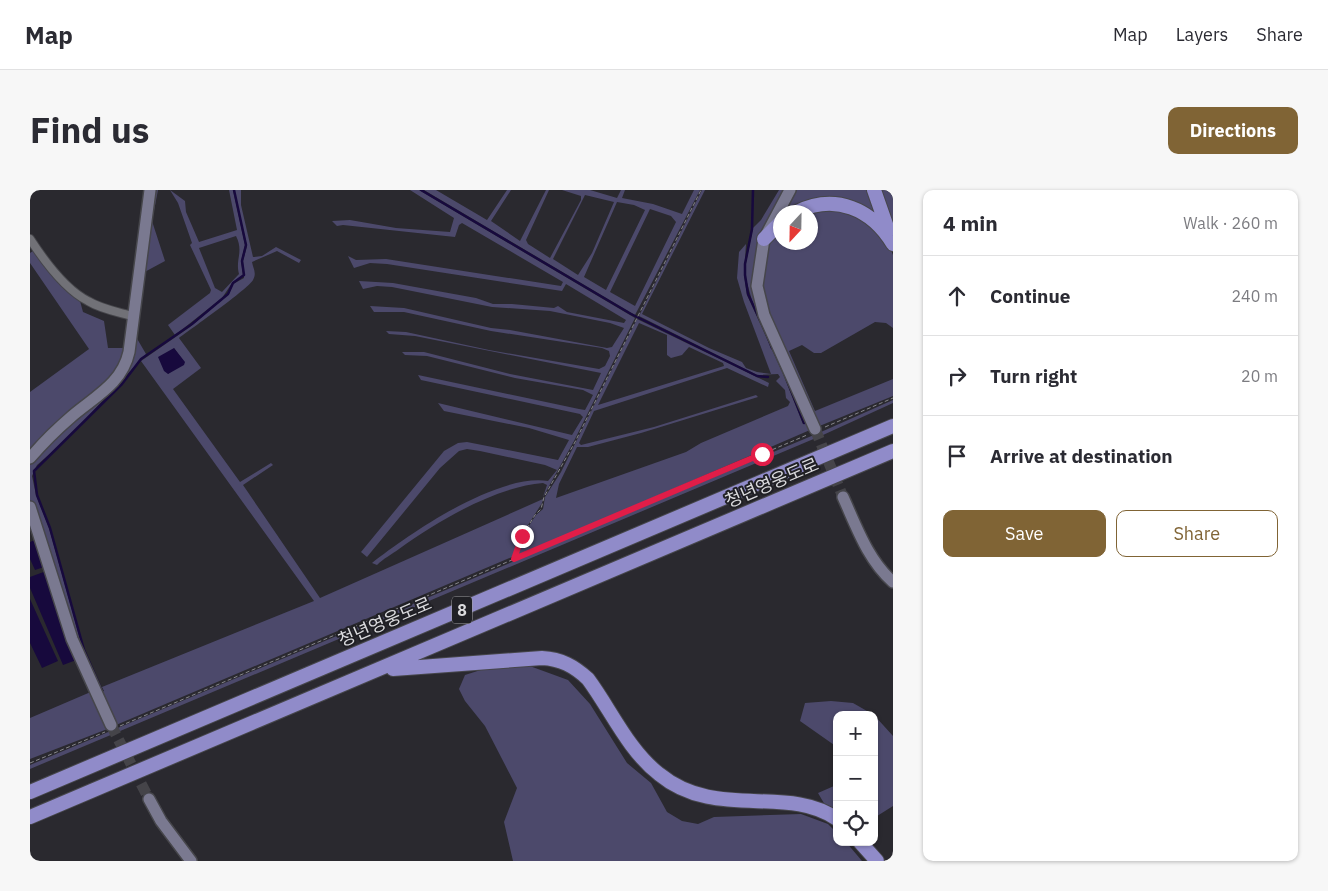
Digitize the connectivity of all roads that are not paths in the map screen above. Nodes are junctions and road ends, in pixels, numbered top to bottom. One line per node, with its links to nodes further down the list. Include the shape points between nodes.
1 (150, 190): 9 (street)
2 (790, 190): 7 (street)
3 (874, 190): 8 (highway)
4 (818, 206): 8 (highway, via 853,208 878,222)
5 (773, 229): 7 (highway)
6 (30, 239): 9 (street, via 46,262 83,298)
7 (764, 239): 11 (street, via 757,272 758,294 764,315)
8 (893, 243)
9 (132, 316): 13 (street, via 127,358 119,376 70,417)
10 (893, 426): 19 (highway, 청년영웅도로 / 8)
11 (817, 430)
12 (893, 451): 17 (highway, 청년영웅도로 / 8)
13 (30, 458)
14 (843, 497): 16 (street, via 868,552)
15 (30, 507): 18 (street, via 72,639)
16 (893, 582)
17 (366, 675): 21 (highway, via 416,666 556,659 588,679 638,754 672,783 714,800 800,805); 22 (highway, 청년영웅도로 / 8)
18 (111, 725)
19 (30, 792)
20 (149, 799): 24 (street)
21 (833, 816)
22 (30, 817)
23 (864, 846): 25 (highway)
24 (191, 861)
25 (877, 861)

